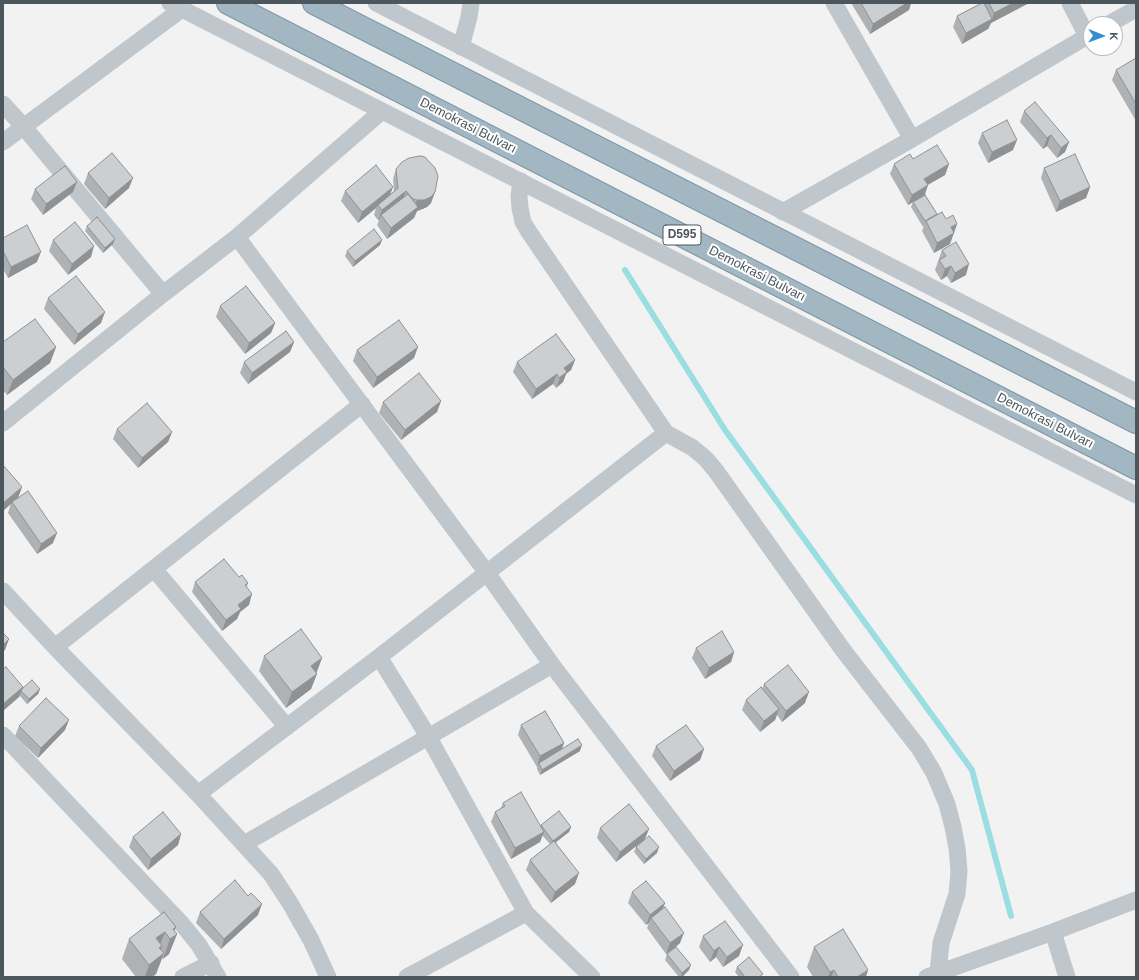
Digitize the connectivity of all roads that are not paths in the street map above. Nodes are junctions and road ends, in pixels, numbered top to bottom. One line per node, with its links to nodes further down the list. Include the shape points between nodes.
1 (228, 3): 27 (highway, Demokrasi Bulvarı / D595)
2 (314, 3): 25 (highway)
3 (376, 3): 12 (street)
4 (471, 3): 12 (street)
5 (834, 3): 16 (street)
6 (1070, 3): 10 (street)
7 (176, 6): 14 (street); 15 (street)
8 (1136, 9): 9 (street)
9 (1123, 16)
10 (1083, 25)
11 (1083, 39): 16 (street)
12 (461, 47): 19 (street)
13 (3, 104): 15 (street)
14 (382, 111): 18 (street); 20 (street)
15 (23, 126): 17 (street); 21 (street)
16 (912, 139): 19 (street)
17 (3, 142)
18 (521, 181): 26 (street, via 520,208 528,232); 28 (street)
19 (783, 212): 22 (street)
20 (237, 237): 21 (street); 23 (street)
21 (163, 294): 24 (street)
22 (1136, 392)
23 (362, 404): 29 (street); 30 (street)
24 (4, 420)
25 (1136, 422)
26 (666, 433): 30 (street); 44 (street, via 693,448 716,471 843,650 919,748 934,773 953,827 959,871 957,894)
27 (1136, 468)
28 (1136, 495)
29 (154, 569): 32 (street); 35 (street)
30 (487, 573): 33 (street); 34 (street)
31 (3, 591): 32 (street)
32 (55, 648): 38 (street)
33 (379, 657): 35 (street); 37 (street)
34 (552, 665): 37 (street); 49 (street)
35 (287, 727): 38 (street)
36 (3, 735): 43 (street, via 182,924)
37 (428, 736): 39 (street); 41 (street)
38 (198, 794): 39 (street)
39 (244, 844): 46 (street, via 271,874 290,903)
40 (1136, 900): 42 (street)
41 (526, 913): 47 (street); 48 (street)
42 (1053, 932): 44 (street); 50 (street)
43 (215, 970): 45 (street)
44 (932, 975)
45 (183, 977)
46 (328, 977)
47 (407, 977)
48 (592, 977)
49 (791, 977)
50 (1067, 977)

